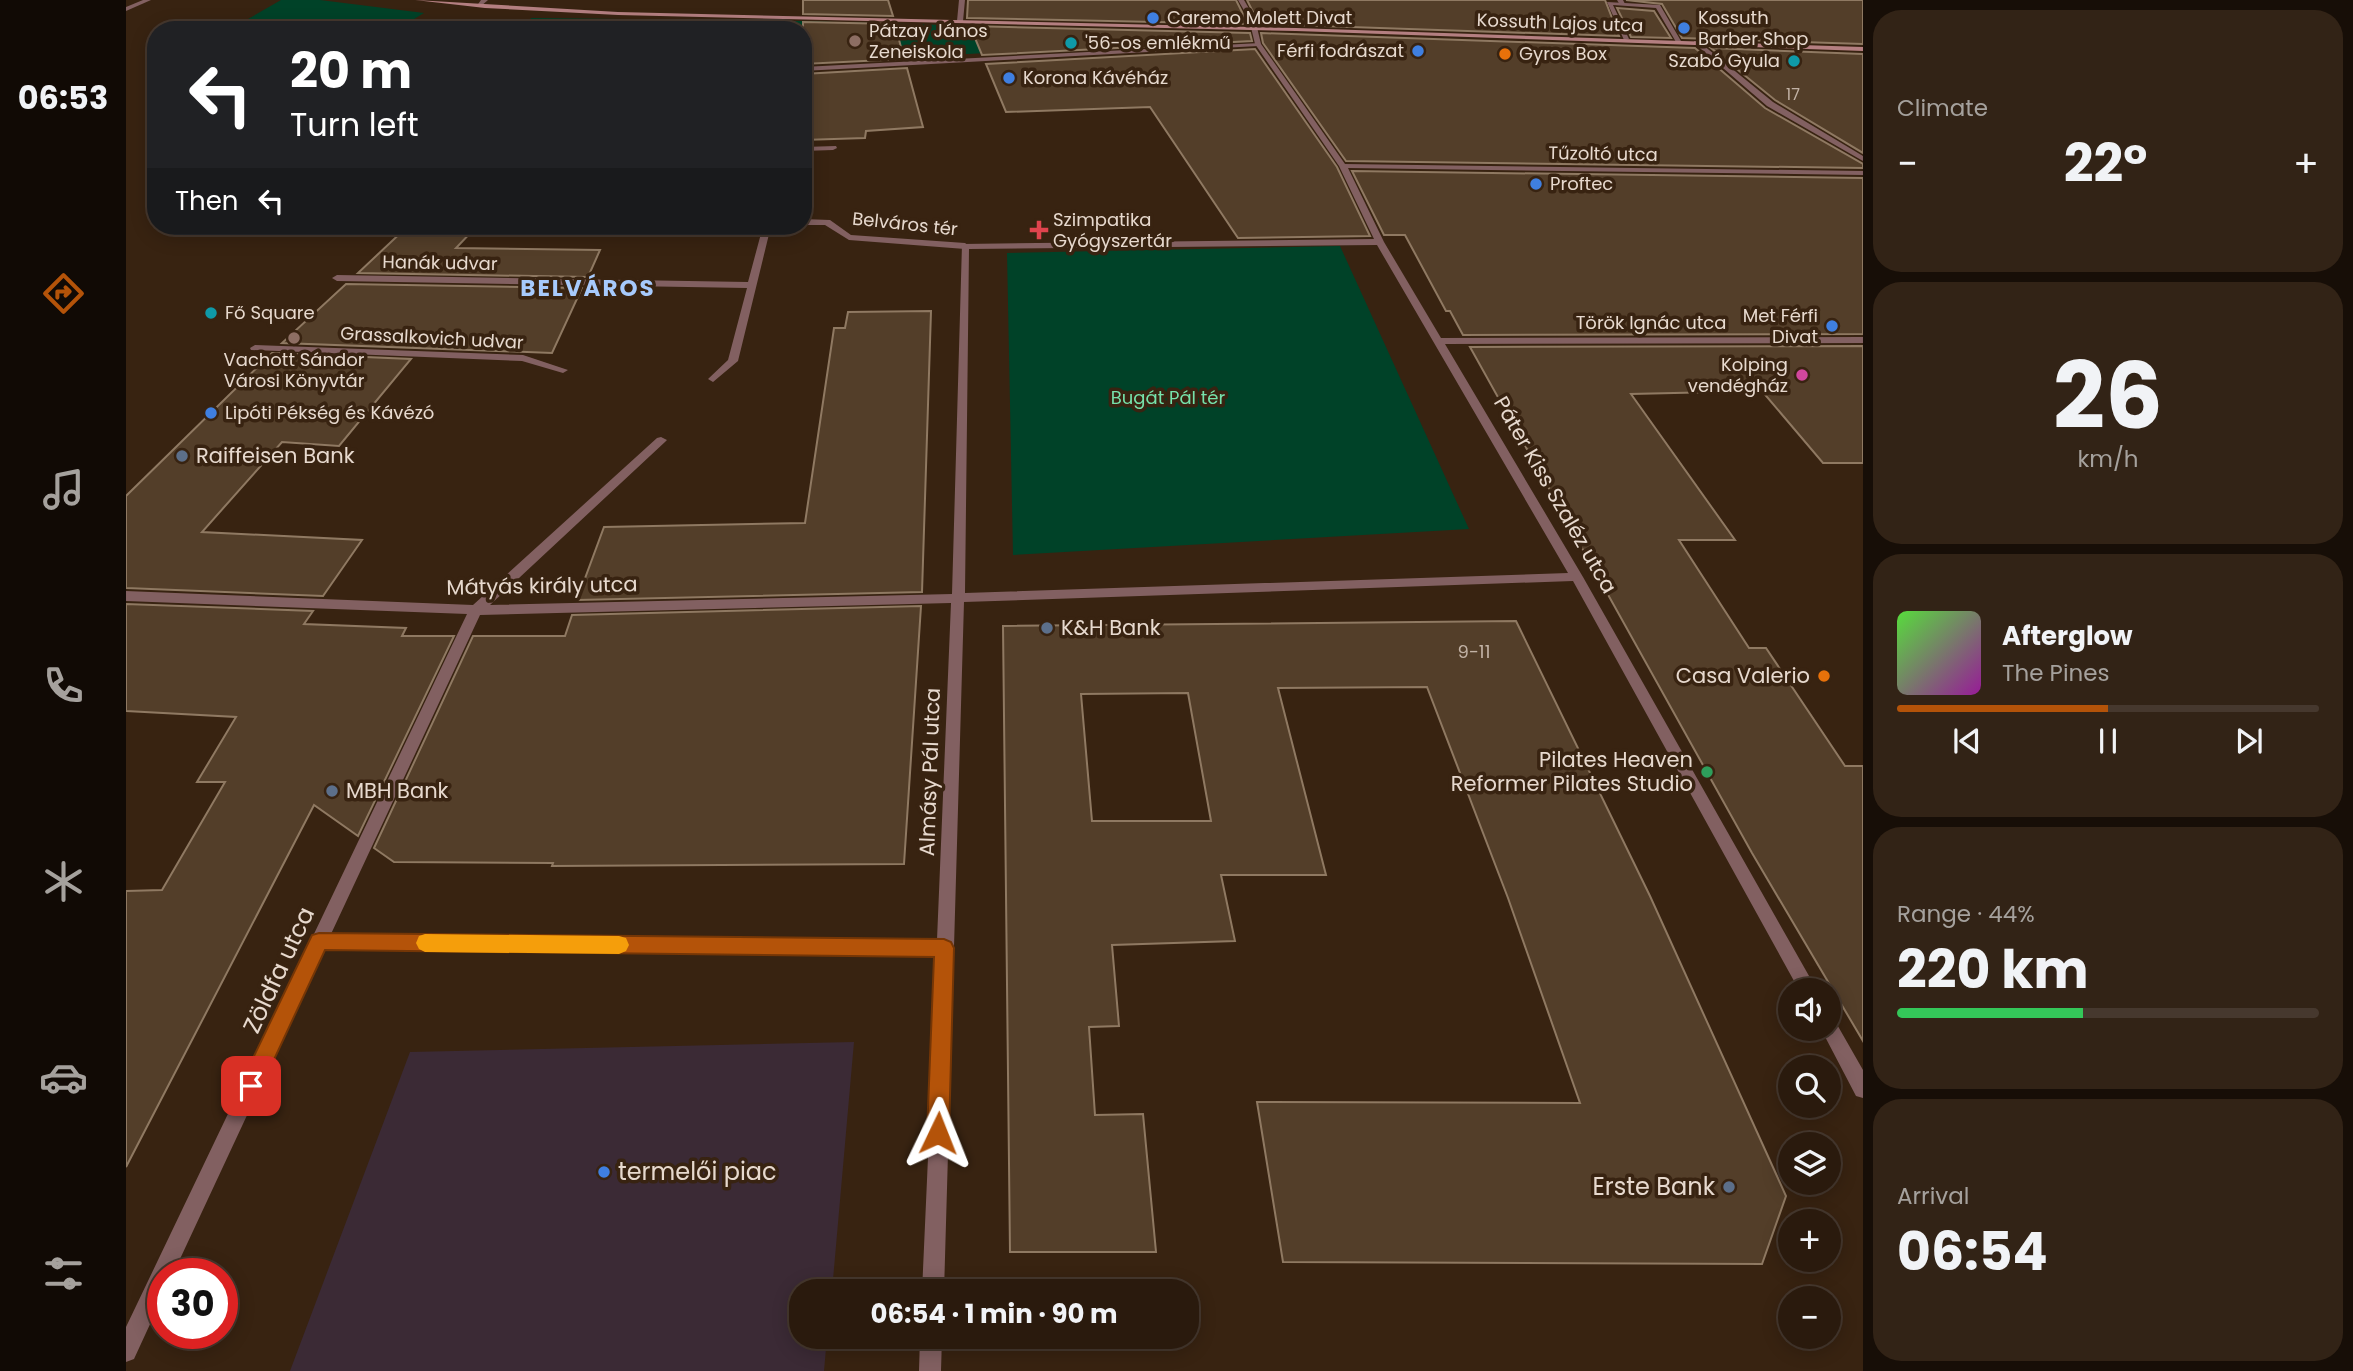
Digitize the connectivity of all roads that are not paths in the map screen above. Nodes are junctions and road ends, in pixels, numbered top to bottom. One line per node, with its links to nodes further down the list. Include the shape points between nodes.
1 (148, 0): 8 (street)
2 (418, 0): 7 (main road, Kossuth Lajos utca)
3 (485, 0): 7 (street)
4 (962, 0): 9 (street)
5 (1241, 0): 10 (street, Páter Kiss Szaléz utca)
6 (1621, 2): 11 (street, via 1609,3); 12 (street, via 1658,6)
7 (478, 6): 9 (main road, Kossuth Lajos utca)
8 (126, 9)
9 (960, 21): 10 (main road, Kossuth Lajos utca)
10 (1255, 29): 11 (main road, Kossuth Lajos utca); 14 (street, Páter Kiss Szaléz utca)
11 (1626, 39): 12 (main road, Kossuth Lajos utca)
12 (1678, 41): 13 (main road, Kossuth Lajos utca)
13 (1696, 42): 15 (main road, Kossuth Lajos utca); 19 (street, via 1770,104)
14 (1258, 44): 16 (street); 20 (street, Páter Kiss Szaléz utca)
15 (1863, 49)
16 (812, 69)
17 (833, 148): 18 (street)
18 (812, 149)
19 (1863, 159)
20 (1343, 166): 21 (street, Tűzoltó utca); 24 (street, Páter Kiss Szaléz utca)
21 (1863, 173)
22 (812, 222): 25 (street, Belváros tér, via 827,222 849,237)
23 (765, 235): 27 (street)
24 (1380, 242): 25 (street); 29 (street, Páter Kiss Szaléz utca)
25 (965, 246): 36 (street)
26 (337, 278): 27 (street, Hanák udvar)
27 (752, 285): 32 (street, via 733,361)
28 (1863, 340): 29 (street, Török Ignác utca)
29 (1440, 341): 34 (street, Páter Kiss Szaléz utca)
30 (256, 348): 31 (street, Grassalkovich udvar, via 523,358)
31 (563, 370)
32 (713, 379)
33 (661, 440): 37 (street)
34 (1577, 577): 36 (street); 40 (street, Páter Kiss Szaléz utca)
35 (126, 596): 37 (street, Mátyás király utca)
36 (958, 598): 37 (street, Mátyás király utca); 39 (street, Almásy Pál utca)
37 (476, 610): 38 (street, Zöldfa utca)
38 (319, 942): 39 (street); 45 (street, Zöldfa utca)
39 (944, 948): 43 (street, Almásy Pál utca)
40 (1801, 978)
41 (1837, 1041): 42 (street)
42 (1863, 1089)
43 (933, 1279)
44 (931, 1349): 46 (street)
45 (126, 1351)
46 (930, 1371)

